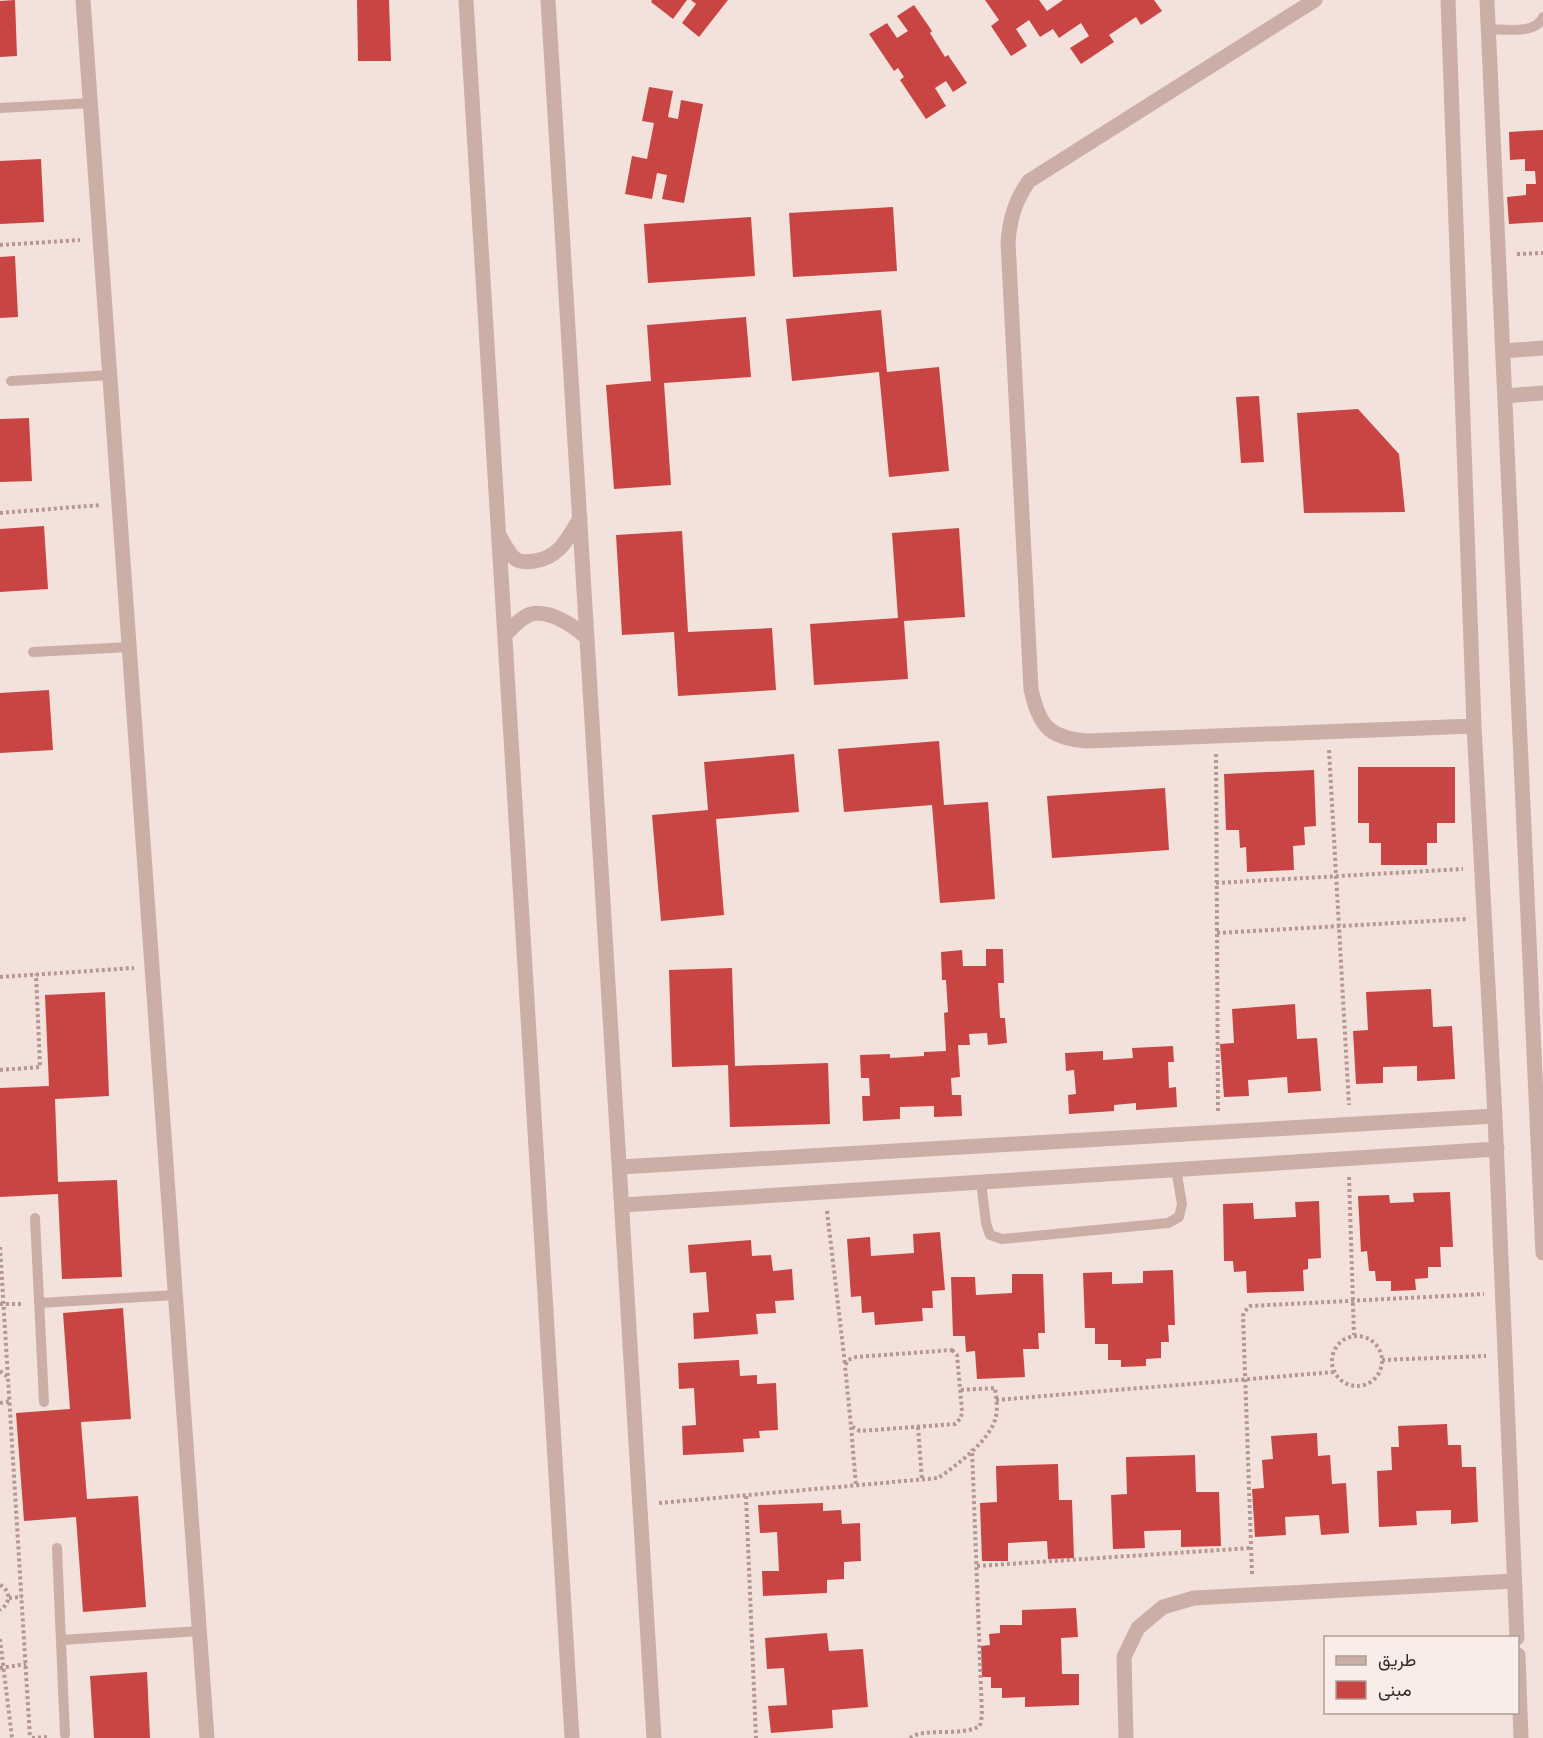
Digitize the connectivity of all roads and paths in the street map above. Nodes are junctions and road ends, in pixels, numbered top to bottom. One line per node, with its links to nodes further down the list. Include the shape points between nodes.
1 (83, 0): 9 (street)
2 (466, 0): 22 (street)
3 (548, 0): 21 (street)
4 (1315, 0): 29 (street, via 1029,181 1010,220 1031,689 1036,710 1047,728 1065,739)
5 (1448, 0): 27 (street)
6 (1487, 0): 8 (street)
7 (1543, 17): 8 (lane, via 1534,28)
8 (1488, 29): 14 (street)
9 (91, 103): 10 (lane); 11 (street)
10 (0, 108)
11 (100, 238): 12 (path); 15 (street)
12 (0, 244)
13 (1543, 348): 14 (street)
14 (1503, 351): 18 (street)
15 (110, 375): 16 (lane); 19 (street)
16 (11, 381)
17 (1543, 393): 18 (street)
18 (1505, 396): 52 (street)
19 (119, 504): 20 (path); 25 (street)
20 (0, 513)
21 (580, 518): 22 (street, via 565,544 552,556 538,560 524,562 513,557); 24 (street)
22 (499, 535): 23 (street)
23 (505, 634): 24 (street, via 530,614 539,614 573,626); 97 (street)
24 (588, 638): 45 (street)
25 (130, 647): 26 (lane); 36 (street)
26 (33, 652)
27 (1474, 726): 28 (street); 30 (street)
28 (1328, 731): 29 (street); 31 (path)
29 (1216, 735): 32 (path)
30 (1482, 868): 31 (path); 33 (street)
31 (1336, 876): 32 (path); 34 (path)
32 (1216, 883): 35 (path)
33 (1484, 918): 34 (path); 40 (street)
34 (1339, 926): 35 (path); 41 (path)
35 (1217, 933): 42 (path)
36 (152, 967): 37 (path); 54 (street)
37 (36, 974): 38 (path); 39 (path, via 40,1067)
38 (0, 976)
39 (0, 1070)
40 (1495, 1116): 41 (street); 43 (street)
41 (1350, 1125): 42 (street)
42 (1218, 1132): 45 (street)
43 (1497, 1149): 44 (street); 53 (street)
44 (1349, 1158): 46 (street); 55 (path)
45 (620, 1167): 49 (street)
46 (1176, 1169): 47 (street); 47 (lane, via 1182,1204 1179,1217 1168,1223 1002,1239 990,1235)
47 (981, 1182): 48 (street)
48 (824, 1192): 49 (street); 60 (path)
49 (622, 1205): 76 (street)
50 (35, 1218): 56 (lane)
51 (0, 1247): 63 (path)
52 (1543, 1253)
53 (1503, 1293): 55 (path); 58 (street)
54 (176, 1295): 56 (lane); 86 (street)
55 (1353, 1300): 57 (path); 64 (path, via 1246,1308)
56 (39, 1303): 68 (lane)
57 (1354, 1335): 59 (path, via 1371,1339); 62 (path, via 1335,1348)
58 (1505, 1356): 59 (path); 80 (street)
59 (1382, 1360): 62 (path, via 1377,1377 1363,1385 1346,1383)
60 (845, 1366): 65 (path, via 848,1359 856,1357 952,1350 957,1355); 70 (path)
61 (0, 1371): 63 (path)
62 (1334, 1372): 64 (path)
63 (9, 1378): 67 (path)
64 (1245, 1380): 66 (path); 78 (path)
65 (960, 1390): 66 (path, via 995,1388); 71 (path, via 962,1415 955,1424)
66 (996, 1400): 72 (path, via 993,1427)
67 (11, 1401): 69 (path); 83 (path)
68 (44, 1402)
69 (0, 1403)
70 (851, 1426): 71 (path, via 860,1431); 74 (path)
71 (918, 1427): 73 (path)
72 (972, 1449): 73 (path, via 938,1478); 79 (path)
73 (922, 1481): 74 (path)
74 (856, 1486): 75 (path)
75 (746, 1496): 76 (path); 99 (path)
76 (640, 1504): 98 (street)
77 (57, 1548): 89 (lane)
78 (1251, 1548): 79 (path); 82 (path)
79 (976, 1566): 100 (path, via 980,1726 970,1732)
80 (1514, 1581): 82 (street); 87 (street)
81 (0, 1585): 84 (path)
82 (1252, 1595): 101 (street, via 1194,1598 1163,1607 1138,1628 1125,1657)
83 (22, 1597): 84 (path); 90 (path)
84 (9, 1598): 85 (path)
85 (0, 1610)
86 (200, 1631): 89 (lane); 96 (street)
87 (1517, 1636)
88 (0, 1638): 91 (path)
89 (62, 1640): 93 (lane)
90 (26, 1664): 91 (path); 95 (path)
91 (2, 1668): 94 (path)
92 (1519, 1683): 102 (street)
93 (65, 1735)
94 (12, 1738)
95 (30, 1738)
96 (207, 1738)
97 (572, 1738)
98 (654, 1738)
99 (756, 1738)
100 (910, 1738)
101 (1126, 1738)
102 (1521, 1738)

